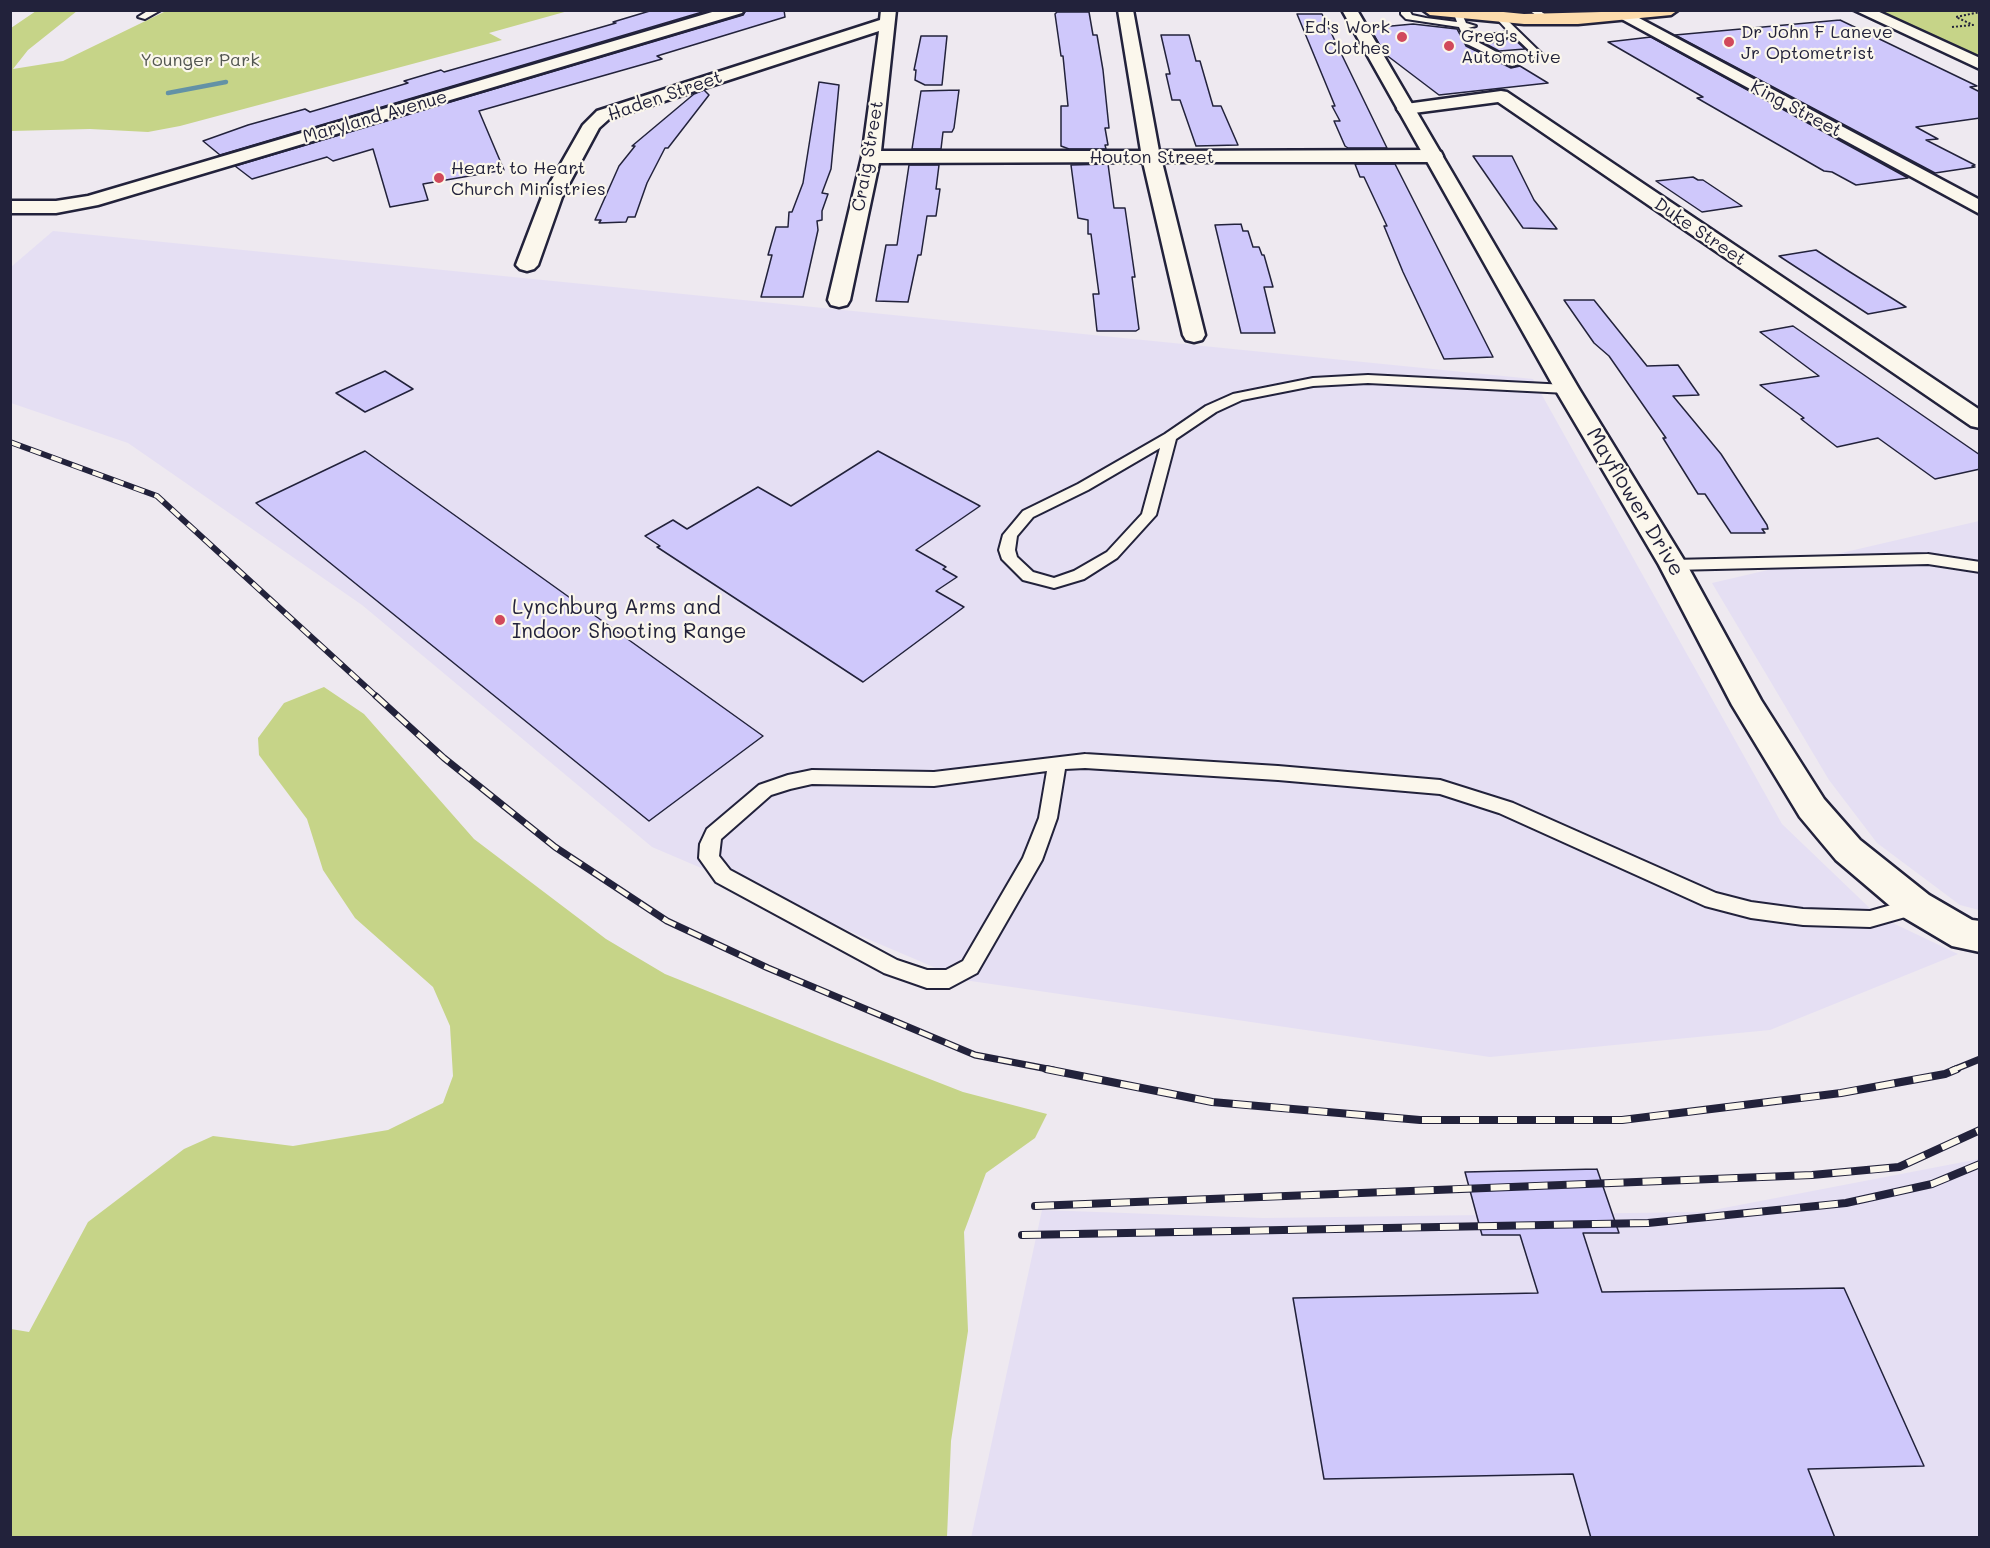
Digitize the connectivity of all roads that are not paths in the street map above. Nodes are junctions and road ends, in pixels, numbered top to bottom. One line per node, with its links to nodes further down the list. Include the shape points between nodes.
1 (156, 10): 11 (lane)
2 (737, 10): 24 (street, Maryland Avenue, via 91,201 56,207)
3 (1125, 10): 23 (street)
4 (1349, 10): 20 (street, Mayflower Drive)
5 (1405, 10): 14 (lane, via 1409,17)
6 (1430, 10): 14 (main road)
7 (1533, 10): 13 (lane)
8 (1671, 10): 10 (main road)
9 (1861, 10): 19 (street)
10 (1617, 13): 13 (main road); 25 (street, King Street)
11 (142, 17)
12 (888, 17): 22 (street, Craig Street); 26 (street, Haden Street, via 603,115 592,125 552,197)
13 (1547, 19): 15 (main road)
14 (1462, 23): 15 (main road); 16 (lane, via 1482,39); 18 (lane, via 1470,42)
15 (1492, 26): 16 (lane); 16 (lane)
16 (1514, 32): 17 (lane)
17 (1540, 56)
18 (1515, 64)
19 (1980, 64)
20 (1406, 109): 21 (street, Mayflower Drive); 30 (street, Duke Street, via 1501,96)
21 (1434, 156): 23 (street, Houton Street); 29 (street, Mayflower Drive)
22 (871, 157): 23 (street, Houton Street); 27 (street, Craig Street)
23 (1151, 157): 28 (street)
24 (10, 207)
25 (1980, 208)
26 (527, 265)
27 (839, 300)
28 (1194, 335)
29 (1567, 389): 31 (lane, via 1368,378 1313,382 1238,397 1211,409); 32 (street, Mayflower Drive)
30 (1980, 422)
31 (1170, 437): 31 (lane, via 1028,514 1010,535 1010,559 1028,576 1054,583 1079,575 1112,555 1149,515)
32 (1673, 565): 33 (lane, via 1928,559); 35 (street, Mayflower Drive, via 1748,705 1812,808 1848,850)
33 (1980, 567)
34 (1057, 763): 34 (lane, via 934,779 812,777 788,782 765,790 714,834 709,858 723,876 891,967 927,979 949,979 970,967 1032,860 1048,818); 35 (lane, via 1085,761 1233,770 1440,788 1506,808 1712,900 1751,910 1803,918 1870,919)
35 (1916, 906): 36 (street, Mayflower Drive, via 1965,935)
36 (1980, 938)

